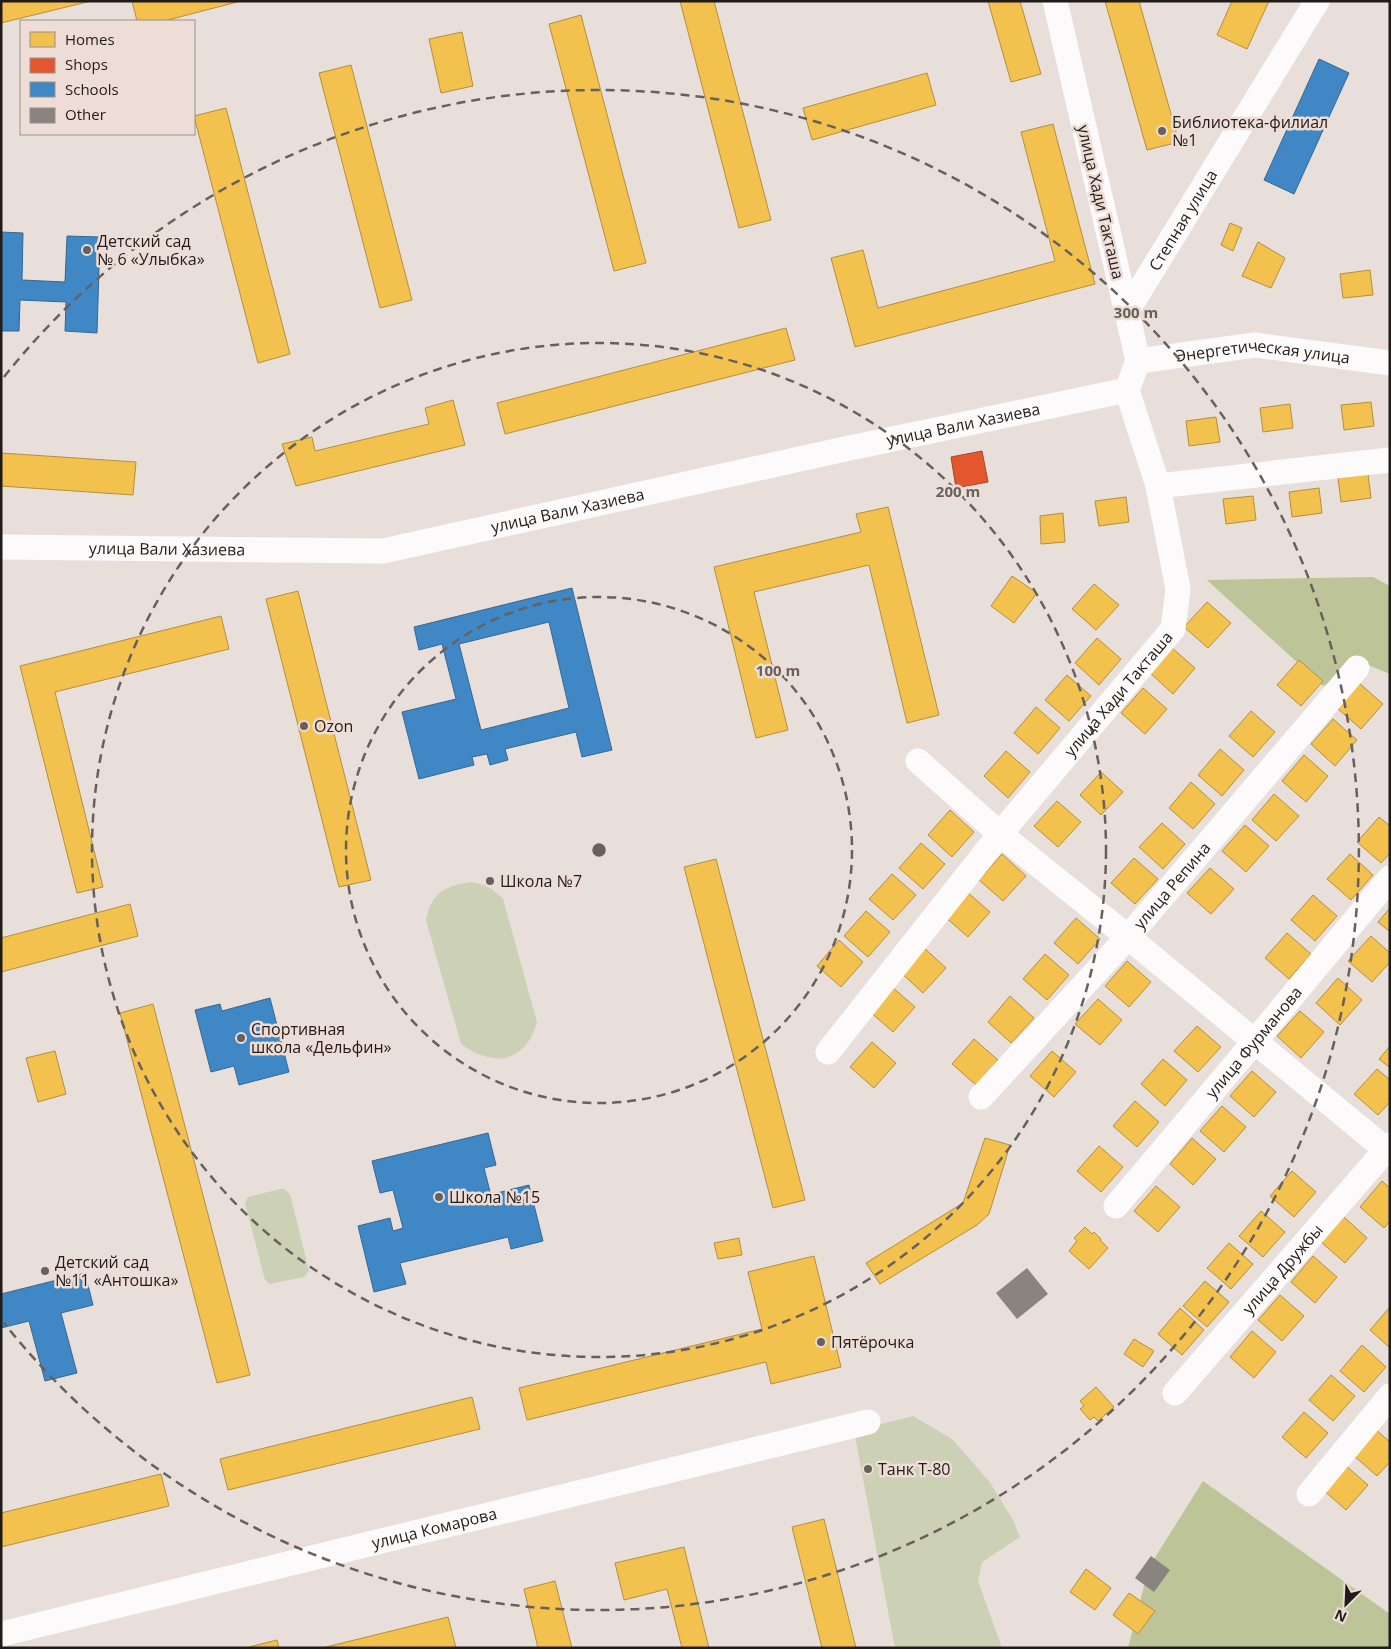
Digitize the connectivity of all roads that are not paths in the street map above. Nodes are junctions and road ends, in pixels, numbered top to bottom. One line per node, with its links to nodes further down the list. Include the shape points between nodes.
1 (1055, 1): 3 (street, улица Хади Такташа)
2 (1317, 1): 3 (street, Степная улица)
3 (1126, 312): 4 (street, улица Хади Такташа)
4 (1138, 361): 5 (street, Энергетическая улица, via 1254,344); 6 (street)
5 (1390, 363)
6 (1127, 390): 8 (street, улица Хади Такташа); 9 (street, улица Вали Хазиева, via 383,551)
7 (1390, 460): 8 (street)
8 (1158, 486): 12 (street, улица Хади Такташа, via 1178,588 1172,629)
9 (1, 548)
10 (1357, 668): 14 (street, улица Репина)
11 (918, 761): 12 (street)
12 (1000, 834): 14 (street); 16 (street, улица Хади Такташа)
13 (1390, 878): 15 (street, улица Фурманова)
14 (1128, 937): 15 (street); 17 (street, улица Репина)
15 (1255, 1042): 18 (street); 19 (street, улица Фурманова)
16 (828, 1052)
17 (981, 1097)
18 (1388, 1149): 20 (street, улица Дружбы)
19 (1116, 1206)
20 (1175, 1393)
21 (1390, 1396): 23 (street)
22 (868, 1422): 24 (street, улица Комарова)
23 (1309, 1494)
24 (1, 1634)

